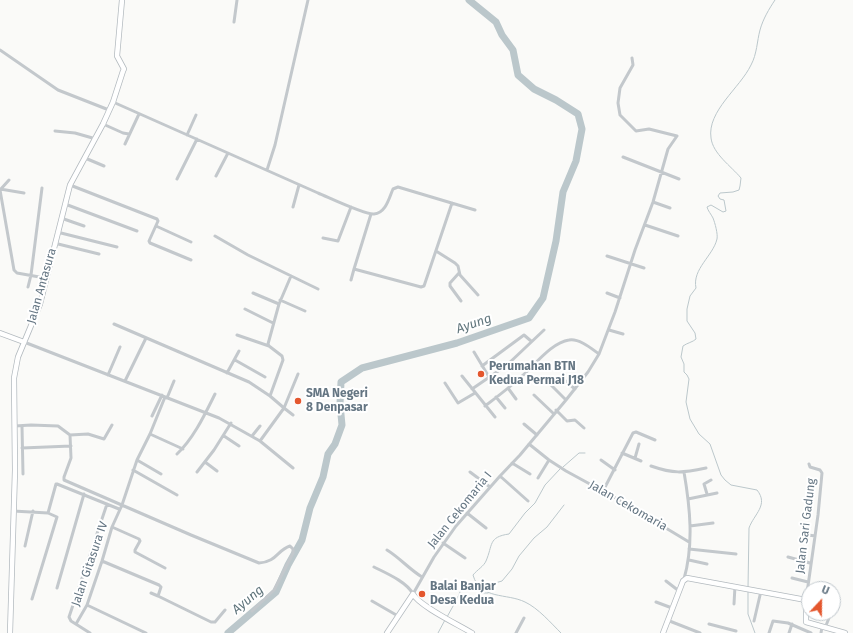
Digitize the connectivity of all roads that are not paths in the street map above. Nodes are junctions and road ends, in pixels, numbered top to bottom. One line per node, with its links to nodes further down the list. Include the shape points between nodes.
1 (122, 0): 7 (main road, Jalan Antasura, via 116,56 124,69)
2 (237, 0): 4 (street)
3 (308, 0): 22 (street)
4 (234, 22)
5 (0, 50): 8 (street, via 60,91)
6 (632, 58): 23 (street, Jalan Cekomaria I, via 633,65 620,88 620,115 636,131 649,129 677,136 668,150)
7 (113, 102): 8 (main road, Jalan Antasura); 9 (street)
8 (109, 110): 11 (main road, Jalan Antasura)
9 (139, 114): 13 (street); 14 (street)
10 (196, 114): 14 (street)
11 (103, 124): 13 (street); 15 (main road, Jalan Antasura)
12 (55, 131): 15 (street)
13 (129, 134): 17 (street)
14 (187, 135): 16 (street)
15 (96, 138): 20 (main road, Jalan Antasura)
16 (197, 139): 18 (street); 25 (street)
17 (125, 144)
18 (228, 153): 22 (street); 24 (street)
19 (624, 157): 23 (street)
20 (85, 158): 21 (street); 28 (main road, Jalan Antasura)
21 (104, 166)
22 (267, 170): 29 (street)
23 (661, 173): 27 (street); 33 (street, Jalan Cekomaria I)
24 (216, 176)
25 (177, 179)
26 (9, 180): 31 (street)
27 (679, 180)
28 (70, 185): 35 (main road, Jalan Antasura); 44 (street, via 156,218)
29 (299, 185): 36 (street); 37 (street)
30 (42, 188): 61 (street)
31 (0, 189): 32 (street); 61 (street, via 14,270 16,273)
32 (24, 193)
33 (653, 202): 38 (street); 42 (street, Jalan Cekomaria I)
34 (452, 203): 39 (street); 40 (street, via 398,187 394,189 384,209); 53 (street)
35 (65, 204): 41 (main road, Jalan Antasura); 45 (street)
36 (293, 207)
37 (351, 207): 40 (street); 49 (street, via 339,240)
38 (670, 208)
39 (475, 210)
40 (371, 214): 59 (street)
41 (61, 218): 43 (street); 46 (main road, Jalan Antasura)
42 (645, 225): 48 (street); 57 (street, Jalan Cekomaria I)
43 (84, 226)
44 (156, 226): 50 (street); 56 (street, via 150,243)
45 (138, 231)
46 (57, 232): 51 (main road, Jalan Antasura); 52 (street)
47 (215, 236): 62 (street)
48 (678, 236)
49 (323, 238)
50 (191, 242)
51 (54, 243): 54 (street); 63 (main road, Jalan Antasura)
52 (118, 248)
53 (436, 251): 59 (street, via 422,287); 60 (street, via 455,263)
54 (99, 254)
55 (607, 256): 57 (street)
56 (191, 260)
57 (631, 264): 58 (street); 70 (street, Jalan Cekomaria I)
58 (644, 268)
59 (354, 269): 64 (street)
60 (459, 273): 69 (street); 71 (street, via 450,286)
61 (31, 275): 63 (street); 65 (street)
62 (291, 276): 66 (street); 72 (street)
63 (45, 278): 84 (main road, Jalan Antasura, via 36,314)
64 (351, 280)
65 (28, 288)
66 (318, 289)
67 (253, 293): 72 (street)
68 (607, 293): 70 (street)
69 (478, 295)
70 (620, 298): 78 (street, Jalan Cekomaria I)
71 (461, 301)
72 (279, 302): 74 (street); 75 (street)
73 (245, 309): 75 (street)
74 (305, 311)
75 (273, 323): 85 (street)
76 (114, 324): 82 (street)
77 (544, 330): 83 (street)
78 (609, 330): 80 (street); 89 (street, Jalan Cekomaria I)
79 (0, 333): 84 (main road)
80 (623, 334)
81 (237, 335): 85 (street)
82 (146, 338): 92 (street); 99 (street)
83 (531, 341): 91 (street, via 524,335); 97 (street)
84 (24, 342): 93 (street); 125 (main road, Jalan Antasura, via 15,370)
85 (268, 346): 110 (street, via 282,356 283,360)
86 (120, 347): 93 (street)
87 (239, 351): 90 (street)
88 (474, 352): 91 (street)
89 (599, 354): 103 (street, via 582,343 569,340 548,351); 105 (street, Jalan Cekomaria I)
90 (235, 360): 92 (street); 96 (street)
91 (482, 366): 97 (street)
92 (226, 373): 110 (street, via 249,382)
93 (108, 374): 99 (street)
94 (298, 374): 115 (street)
95 (462, 376): 104 (street)
96 (265, 377)
97 (489, 377): 104 (street)
98 (562, 378): 105 (street)
99 (125, 380): 109 (street)
100 (174, 382): 109 (street)
101 (445, 383): 106 (street, via 458,403)
102 (551, 385): 113 (street)
103 (508, 388): 111 (street); 112 (street)
104 (472, 389): 106 (street)
105 (575, 389): 113 (street, Jalan Cekomaria I)
106 (475, 393): 114 (street)
107 (215, 394): 118 (street)
108 (534, 395): 117 (street)
109 (165, 396): 118 (street); 120 (street); 129 (street, Jalan Gitasura IV)
110 (270, 396): 115 (street)
111 (496, 397): 114 (street); 116 (street)
112 (516, 399)
113 (566, 400): 117 (street, Jalan Cekomaria I)
114 (485, 406): 121 (street)
115 (284, 408): 119 (street); 135 (street)
116 (505, 408)
117 (555, 412): 128 (street, via 567,421 575,420); 131 (street, Jalan Cekomaria I)
118 (206, 413): 122 (street); 141 (street)
119 (293, 415)
120 (152, 416)
121 (496, 417)
122 (231, 423): 132 (street); 133 (street)
123 (524, 424): 131 (street)
124 (112, 425): 130 (street, via 104,439 88,434)
125 (15, 426): 126 (street); 178 (main road, Jalan Antasura)
126 (22, 426): 130 (street, via 58,426); 140 (street)
127 (260, 426): 133 (street)
128 (584, 428)
129 (150, 434): 141 (street); 145 (street, Jalan Gitasura IV)
130 (70, 435): 138 (street)
131 (537, 435): 136 (street, Jalan Cekomaria I)
132 (224, 436): 139 (street); 149 (street)
133 (252, 436): 135 (street)
134 (655, 440): 142 (street, via 634,432)
135 (260, 441): 153 (street)
136 (530, 444): 146 (street, Jalan Cekomaria); 150 (street, Jalan Cekomaria I)
137 (639, 444): 144 (street)
138 (71, 446): 140 (street); 176 (street, via 71,458 64,480)
139 (239, 446)
140 (22, 448): 161 (street)
141 (182, 448): 143 (street)
142 (622, 453): 144 (street); 156 (street)
143 (177, 454)
144 (634, 458): 148 (street)
145 (137, 460): 155 (street, Jalan Gitasura IV); 162 (street)
146 (549, 460): 165 (street); 168 (street, Jalan Cekomaria)
147 (601, 460): 156 (street)
148 (641, 461)
149 (205, 462): 157 (street); 158 (street)
150 (512, 463): 163 (street); 164 (street, Jalan Cekomaria I)
151 (809, 464): 187 (street, Jalan Sari Gadung, via 822,473)
152 (651, 466): 160 (street, via 668,472)
153 (293, 468)
154 (706, 468): 160 (street)
155 (133, 470): 172 (street); 176 (street, Jalan Gitasura IV)
156 (615, 470): 168 (street)
157 (217, 471)
158 (197, 472)
159 (470, 472): 167 (street)
160 (684, 472): 173 (street)
161 (23, 474)
162 (161, 474)
163 (530, 474)
164 (500, 476): 167 (street, Jalan Cekomaria I); 174 (street)
165 (538, 478)
166 (711, 480): 171 (street, via 704,484)
167 (490, 487): 181 (street, Jalan Cekomaria I)
168 (604, 491): 188 (street, Jalan Cekomaria)
169 (717, 492): 171 (street)
170 (84, 494): 175 (street); 180 (street, via 56,484); 209 (street)
171 (708, 494): 173 (street)
172 (176, 495)
173 (688, 499): 183 (street)
174 (528, 501)
175 (107, 504): 177 (street); 230 (street, via 70,613 70,619)
176 (122, 505): 177 (street, Jalan Gitasura IV); 223 (street, via 259,563 272,560 290,546 293,553 274,590)
177 (119, 509): 184 (street, Jalan Gitasura IV)
178 (13, 511): 179 (street); 236 (main road, Jalan Antasura)
179 (33, 511): 180 (street); 190 (street)
180 (48, 513): 215 (street, via 57,517)
181 (467, 513): 185 (street); 189 (street, Jalan Cekomaria I)
182 (713, 523): 183 (street)
183 (690, 526): 188 (street)
184 (112, 527): 197 (street, Jalan Gitasura IV); 201 (street, via 139,539 136,552)
185 (486, 528)
186 (802, 534): 187 (street)
187 (815, 536): 198 (street, Jalan Sari Gadung)
188 (689, 542): 191 (street)
189 (443, 543): 195 (street); 202 (street, Jalan Cekomaria I)
190 (25, 546)
191 (689, 549): 193 (street); 196 (street)
192 (388, 550): 202 (street)
193 (736, 554)
194 (788, 557): 198 (street)
195 (465, 558)
196 (689, 560): 199 (street); 204 (street)
197 (102, 561): 214 (street, via 159,585 161,587); 220 (street, Jalan Gitasura IV)
198 (810, 563): 207 (street, Jalan Sari Gadung)
199 (707, 564)
200 (374, 567): 213 (street, via 393,576)
201 (165, 568)
202 (422, 577): 213 (street, Jalan Cekomaria I)
203 (792, 578): 206 (street)
204 (684, 579): 208 (main road); 210 (main road)
205 (666, 581): 210 (street)
206 (804, 581)
207 (808, 581)
208 (735, 586): 211 (main road); 219 (street)
209 (57, 588)
210 (679, 591): 221 (main road)
211 (761, 591): 216 (main road); 227 (street)
212 (151, 593): 214 (street)
213 (413, 594): 224 (main road); 240 (main road, via 445,618)
214 (158, 596): 222 (street, via 211,622 215,622)
215 (32, 598)
216 (801, 599)
217 (372, 601): 224 (street)
218 (656, 602): 221 (street)
219 (734, 604)
220 (87, 605): 230 (street, Jalan Gitasura IV); 238 (street)
221 (672, 608): 226 (main road)
222 (224, 610)
223 (252, 611)
224 (398, 616): 239 (main road)
225 (524, 618): 241 (street)
226 (667, 620): 242 (main road); 243 (street)
227 (754, 621)
228 (806, 621): 234 (main road)
229 (827, 621): 234 (street)
230 (76, 624): 237 (street)
231 (709, 624): 233 (street)
232 (792, 624): 245 (street, via 773,621); 246 (street); 247 (street)
233 (723, 627): 235 (street); 244 (street)
234 (824, 627): 248 (street); 249 (main road)
235 (736, 631)
236 (10, 633)
237 (90, 633)
238 (146, 633)
239 (387, 633)
240 (472, 633)
241 (516, 633)
242 (663, 633)
243 (700, 633)
244 (721, 633)
245 (769, 633)
246 (789, 633)
247 (811, 633)
248 (821, 633)
249 (845, 633)

